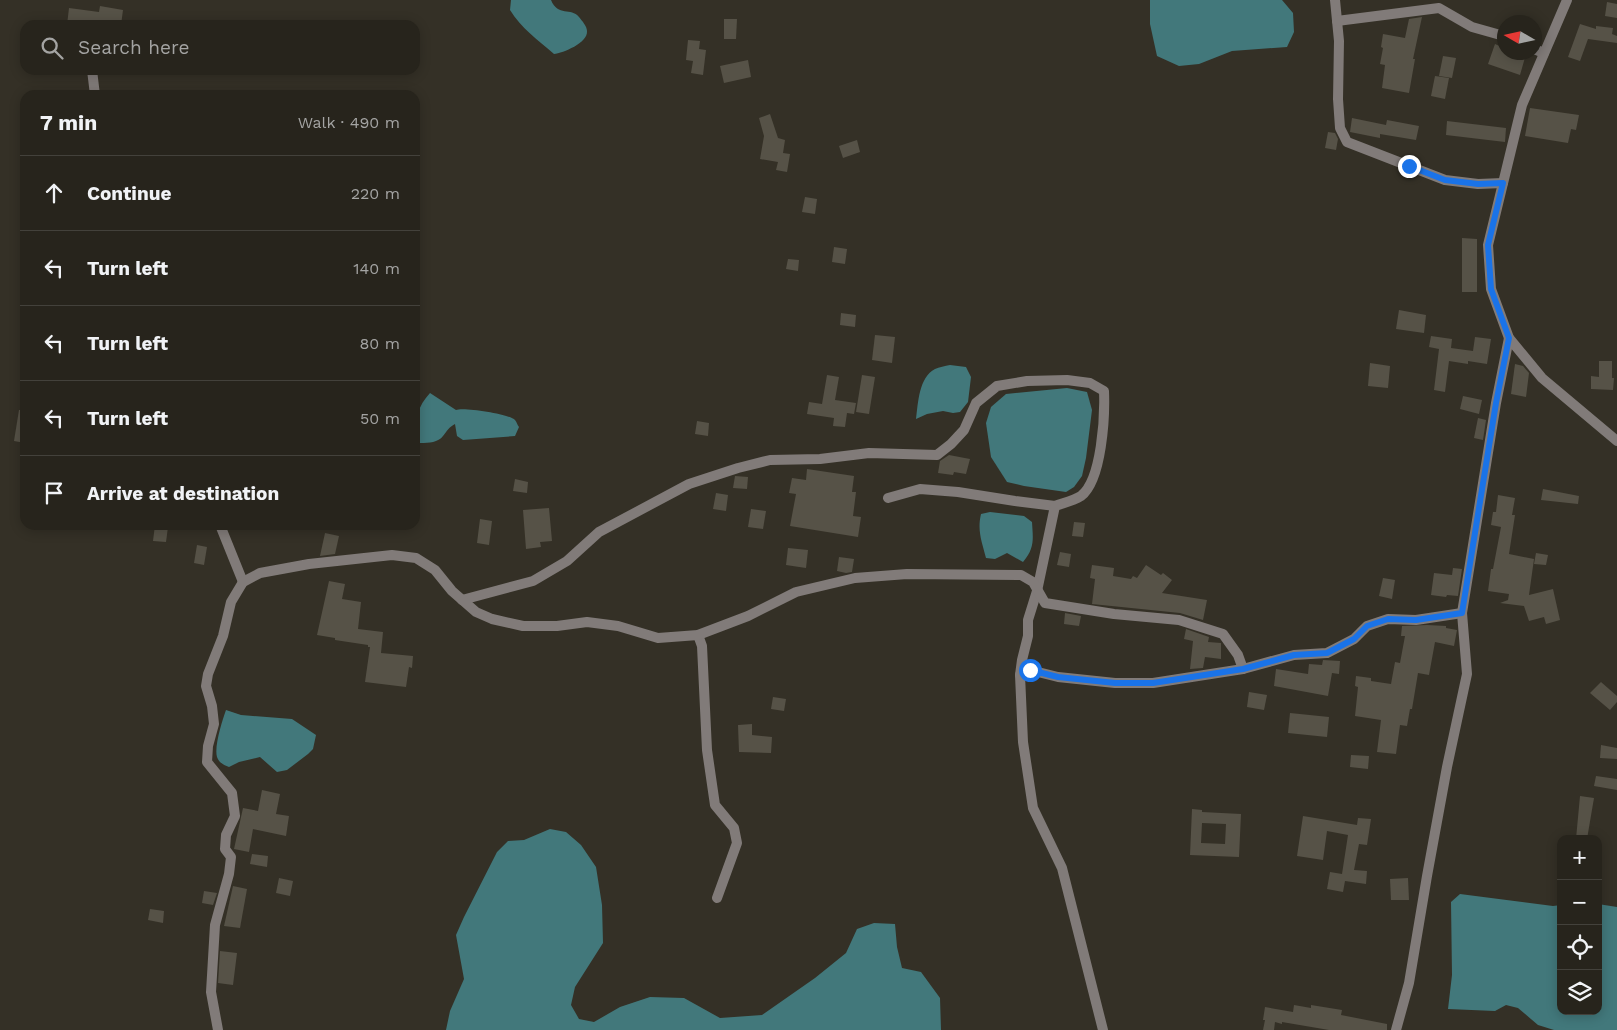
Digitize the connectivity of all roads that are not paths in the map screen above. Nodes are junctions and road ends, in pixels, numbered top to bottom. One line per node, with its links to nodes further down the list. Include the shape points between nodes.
1 (1335, 0): 3 (street)
2 (1567, 0): 5 (street)
3 (1337, 21): 4 (street, via 1438,8 1472,27); 9 (street, via 1340,128 1347,142 1445,180)
4 (1497, 34)
5 (1542, 46)
6 (1536, 60): 9 (street)
7 (93, 75): 8 (street)
8 (94, 90)
9 (1503, 183): 10 (street, via 1488,245 1491,289)
10 (1509, 338): 11 (street, via 1542,378); 18 (street)
11 (1617, 442)
12 (888, 498): 13 (street, via 920,489)
13 (1055, 506): 16 (street); 17 (street, via 1081,495 1090,484 1098,462 1105,412 1104,391 1090,383 1027,381 996,386 976,403 964,430 937,455 869,453 820,459 770,460 689,484 600,532 567,561 532,581)
14 (222, 530): 15 (street)
15 (243, 582): 17 (street, via 270,571 392,555 416,558 435,570); 23 (street, via 231,602 206,686 214,724 207,762 232,793 235,816 226,835 230,874 215,925 211,992)
16 (1037, 591): 19 (street, via 1033,582 1021,575 907,574 855,578 796,592 748,616); 20 (street, via 1044,603 1179,620 1223,634 1238,655); 21 (street, via 1028,620)
17 (462, 600): 19 (street, via 476,612 492,619 522,626 587,622 618,626 658,638)
18 (1462, 613): 20 (street, via 1416,620 1388,619 1367,626 1354,639 1327,653 1294,655); 25 (street, via 1467,674 1428,866 1409,983)
19 (698, 634): 22 (street, via 702,646 715,805 734,828 737,843)
20 (1243, 669): 21 (street, via 1153,683 1086,680 1030,670)
21 (1020, 675): 24 (street, via 1023,742 1033,808 1062,868)
22 (717, 898)
23 (218, 1030)
24 (1103, 1030)
25 (1396, 1030)

